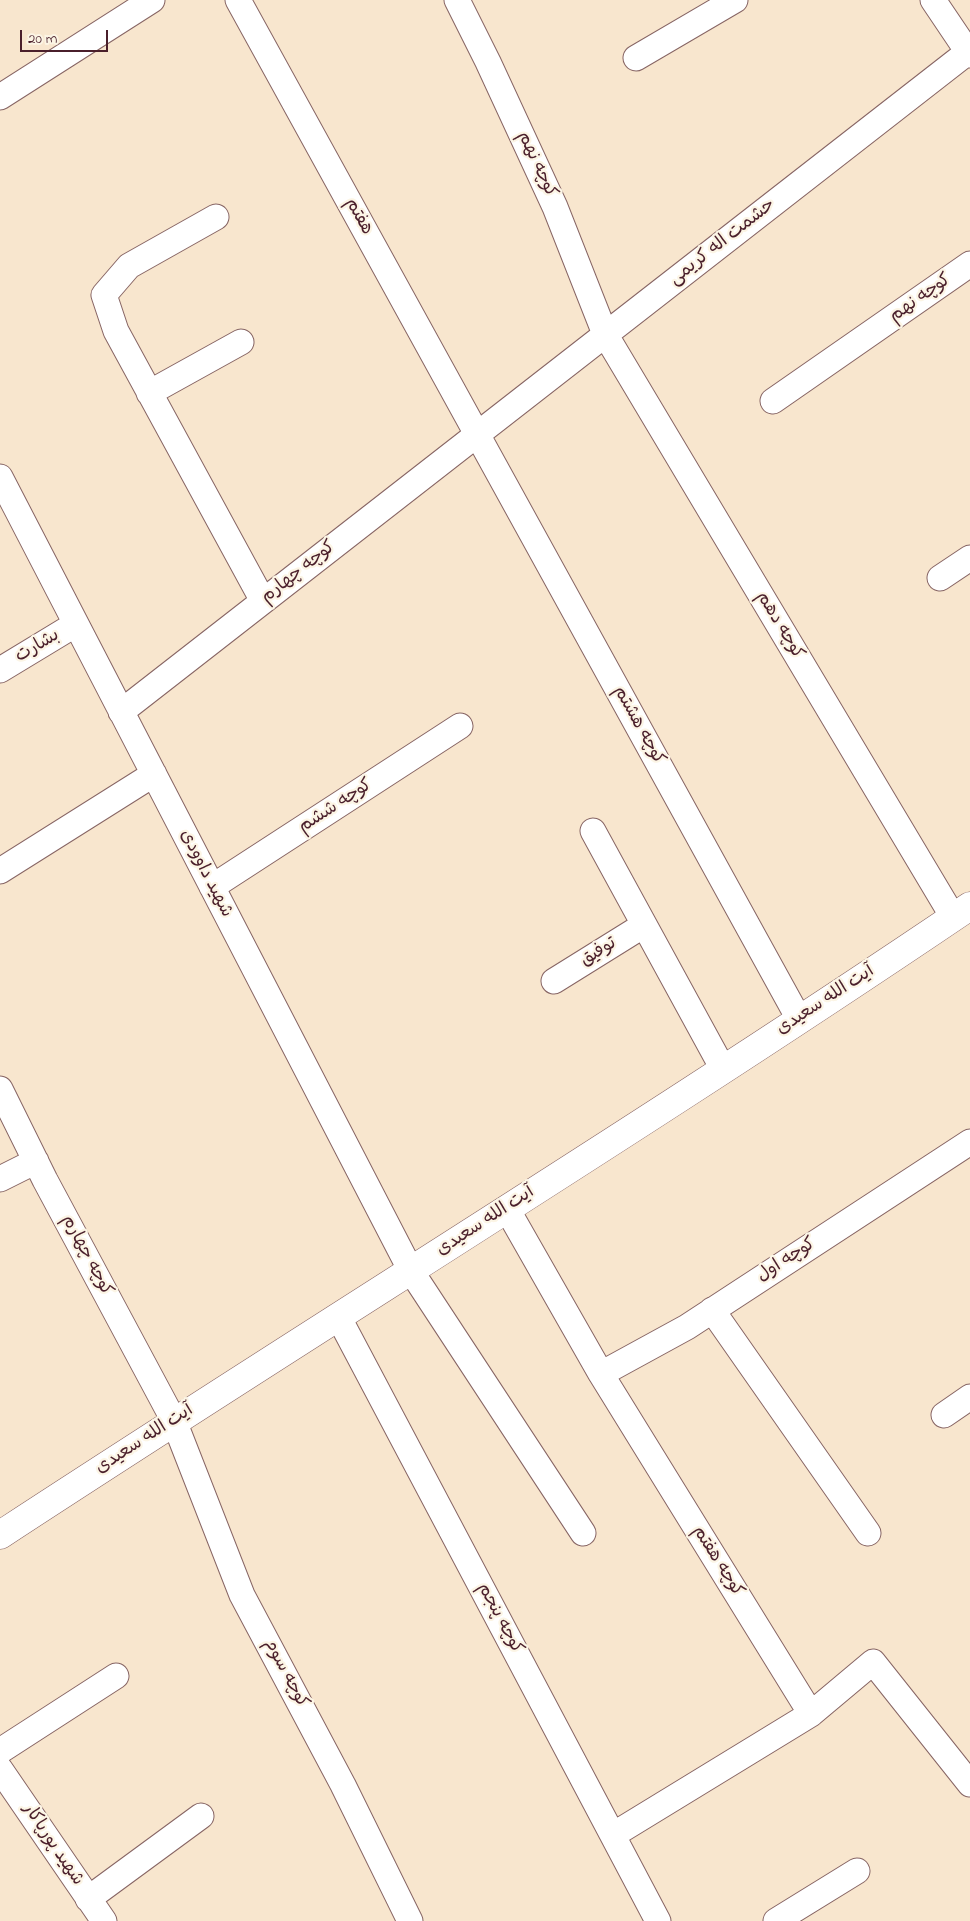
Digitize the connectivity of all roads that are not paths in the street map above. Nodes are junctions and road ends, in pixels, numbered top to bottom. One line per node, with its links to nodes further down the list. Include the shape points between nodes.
1 (152, 0): 8 (street)
2 (238, 0): 15 (street, هفتم)
3 (457, 0): 11 (street, کوچه نهم, via 555,207)
4 (735, 0): 7 (street)
5 (934, 0): 6 (street)
6 (969, 54): 11 (street, حشمت اله کریمی)
7 (636, 58)
8 (0, 97)
9 (216, 217): 13 (street, via 128,266 104,295 116,330)
10 (970, 264): 14 (street, کوچه نهم)
11 (605, 334): 15 (street, حشمت اله کریمی); 28 (street, کوچه دهم)
12 (241, 342): 13 (street)
13 (149, 393): 19 (street)
14 (773, 401)
15 (478, 434): 19 (street, کوچه چهارم); 31 (street, کوچه هشتم)
16 (0, 477): 20 (street, شهید داوودی)
17 (970, 558): 18 (street)
18 (940, 578)
19 (263, 601): 22 (street, کوچه چهارم)
20 (76, 624): 21 (street, بشارت); 22 (street, شهید داوودی)
21 (0, 670)
22 (122, 712): 24 (street, شهید داوودی)
23 (460, 726): 27 (street, کوچه ششم)
24 (154, 774): 26 (street); 27 (street, شهید داوودی)
25 (593, 831): 29 (street)
26 (0, 872)
27 (212, 887): 38 (street, شهید داوودی)
28 (965, 911): 31 (street, آیت الله سعیدی)
29 (644, 925): 30 (street, توفیق); 32 (street)
30 (554, 981)
31 (799, 1019): 32 (street, آیت الله سعیدی)
32 (723, 1068): 37 (street, آیت الله سعیدی)
33 (0, 1089): 35 (street, کوچه چهارم)
34 (970, 1142): 39 (street, کوچه اول)
35 (36, 1160): 36 (street); 44 (street, کوچه چهارم)
36 (0, 1179)
37 (507, 1209): 38 (street, آیت الله سعیدی); 41 (street, کوچه هفتم)
38 (411, 1271): 40 (street, آیت الله سعیدی); 45 (street, شهید داوودی)
39 (712, 1310): 41 (street, کوچه اول); 46 (street)
40 (339, 1318): 44 (street, آیت الله سعیدی); 54 (street, کوچه پنجم)
41 (601, 1374): 49 (street, کوچه هفتم)
42 (970, 1397): 43 (street)
43 (944, 1415)
44 (174, 1421): 47 (street, آیت الله سعیدی); 57 (street, کوچه سوم, via 242,1595 339,1777)
45 (583, 1533)
46 (868, 1533)
47 (0, 1535)
48 (116, 1676): 50 (street)
49 (811, 1714): 52 (street, via 873,1662); 54 (street)
50 (0, 1751)
51 (0, 1768): 56 (street, شهید پورپاکار)
52 (970, 1784)
53 (202, 1816): 56 (street)
54 (613, 1835): 58 (street, کوچه پنجم)
55 (857, 1871): 59 (street)
56 (94, 1914)
57 (410, 1921)
58 (658, 1921)
59 (776, 1921)

